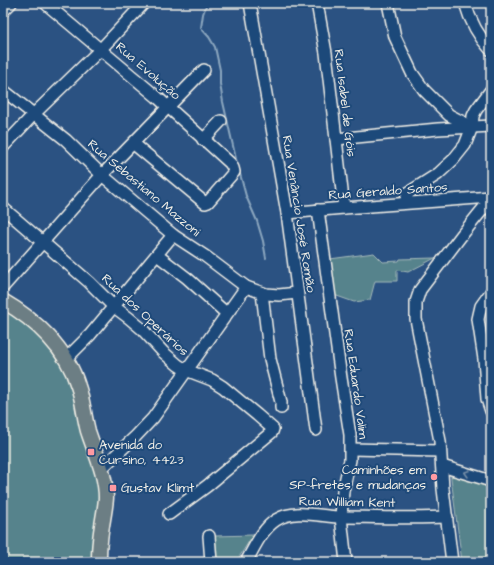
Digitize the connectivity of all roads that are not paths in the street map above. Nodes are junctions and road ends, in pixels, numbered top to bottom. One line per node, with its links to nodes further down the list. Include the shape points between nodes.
1 (11, 3): 8 (street)
2 (45, 3): 9 (street, Rua Evolução)
3 (144, 3): 9 (street)
4 (250, 3): 29 (street, Rua Venâncio José Romão)
5 (317, 3): 19 (street, Rua Isabel de Góis)
6 (388, 3): 18 (street, via 395,37 412,73 424,90 449,115)
7 (465, 3): 10 (street, via 475,29)
8 (3, 11)
9 (101, 49): 14 (street, Rua Evolução); 15 (street)
10 (491, 50)
11 (204, 70): 14 (street)
12 (3, 90): 15 (street, Rua Sebastiano Mazzoni)
13 (491, 90): 18 (street, via 476,110)
14 (168, 107): 20 (street, Rua Evolução); 21 (street)
15 (34, 114): 22 (street); 23 (street, Rua Sebastiano Mazzoni, via 66,140)
16 (221, 121): 20 (street)
17 (491, 126): 18 (street)
18 (472, 127): 19 (street); 25 (street, via 464,145 453,160 438,174 408,193)
19 (336, 139): 27 (street, Rua Isabel de Góis)
20 (203, 140): 21 (street, Rua Evolução, via 234,165 233,174 206,203)
21 (134, 144): 23 (street)
22 (3, 147)
23 (102, 175): 30 (street, Rua Sebastiano Mazzoni); 31 (street)
24 (491, 198): 25 (street, Rua Geraldo Santos); 47 (street, via 417,296 416,319 437,423)
25 (405, 203): 27 (street, Rua Geraldo Santos)
26 (3, 208): 31 (street, Rua dos Operários)
27 (344, 208): 28 (street, Rua Geraldo Santos)
28 (318, 210): 29 (street, Rua Geraldo Santos); 46 (street, Rua Eduardo Valim)
29 (287, 213): 37 (street, Rua Venâncio José Romão)
30 (173, 235): 32 (street); 34 (street, Rua Sebastiano Mazzoni)
31 (43, 243): 33 (street); 39 (street, Rua dos Operários)
32 (157, 255): 39 (street); 40 (street)
33 (3, 287)
34 (246, 287): 36 (street, Rua Sebastiano Mazzoni); 40 (street)
35 (491, 292): 44 (street, via 481,306 478,318 487,399)
36 (262, 293): 37 (street, Rua Sebastiano Mazzoni); 43 (street, via 270,359)
37 (297, 293): 45 (street, Rua Venâncio José Romão)
38 (3, 301): 41 (main road, via 40,328)
39 (113, 306): 41 (street, via 90,335); 42 (street, Rua dos Operários)
40 (226, 313): 42 (street)
41 (66, 359): 49 (main road, via 78,386 88,429)
42 (186, 370): 49 (street, via 153,418); 51 (street, Rua dos Operários, via 223,387 273,429 207,486)
43 (281, 408)
44 (491, 411)
45 (316, 430)
46 (351, 449): 47 (street); 52 (street, Rua Eduardo Valim)
47 (440, 451): 48 (street)
48 (442, 466): 50 (street, one-way to 48); 53 (street)
49 (102, 468): 55 (main road, via 106,498)
50 (491, 481)
51 (169, 514)
52 (341, 517): 53 (street, Rua William Kent); 57 (street, Rua William Kent, via 300,514 284,516 266,529); 58 (street, Rua Eduardo Valim)
53 (447, 517): 59 (street)
54 (209, 536): 56 (street)
55 (99, 562)
56 (211, 562)
57 (246, 562)
58 (346, 562)
59 (452, 562)

